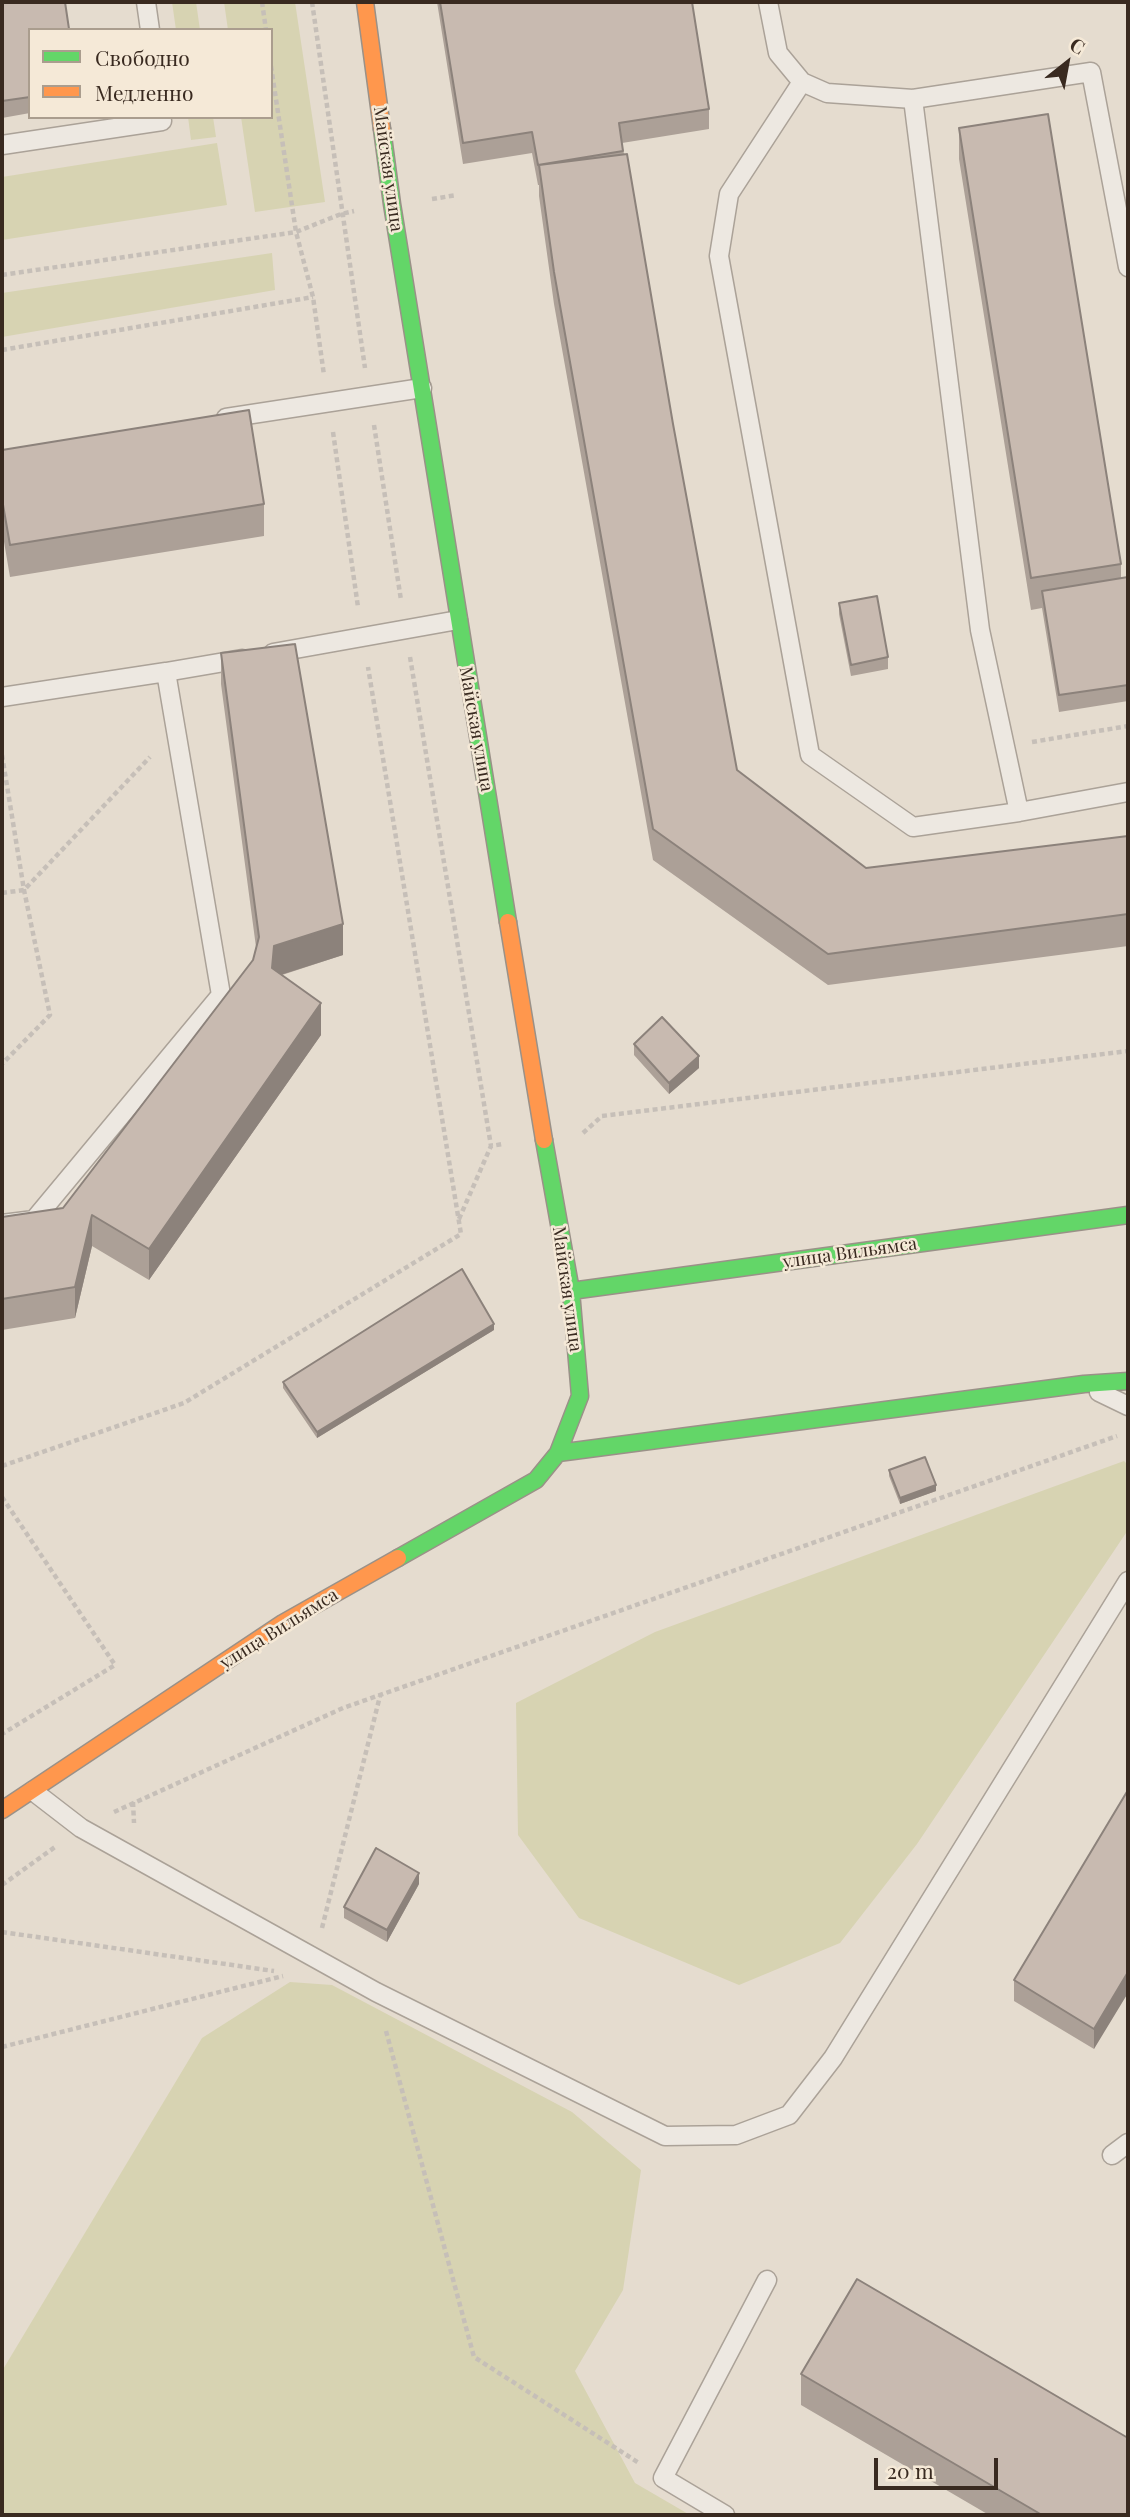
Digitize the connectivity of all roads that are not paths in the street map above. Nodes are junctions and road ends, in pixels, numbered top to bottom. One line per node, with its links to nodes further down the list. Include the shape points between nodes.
1 (146, 2): 4 (lane)
2 (365, 2): 10 (street, Майская улица)
3 (768, 2): 5 (lane, via 778,53)
4 (150, 28)
5 (802, 82): 6 (lane, via 827,93); 16 (lane, via 729,194 719,256 810,755 913,827)
6 (913, 99): 9 (lane, via 1091,72); 16 (lane, via 980,630)
7 (162, 119): 8 (lane)
8 (2, 145)
9 (1128, 267)
10 (422, 388): 11 (lane); 12 (street, Майская улица)
11 (206, 421)
12 (458, 620): 13 (lane); 19 (street, Майская улица)
13 (166, 672): 14 (lane); 18 (lane, via 221,995 34,1220)
14 (2, 697)
15 (1128, 792): 16 (lane)
16 (1019, 812)
17 (1128, 1215): 19 (street, улица Вильямса)
18 (2, 1224)
19 (571, 1291): 23 (street, Майская улица, via 580,1396)
20 (1128, 1381): 21 (street)
21 (1084, 1384): 22 (lane); 23 (street)
22 (1128, 1406)
23 (558, 1453): 25 (street, улица Вильямса, via 536,1480 284,1623)
24 (1128, 1581): 25 (lane, via 833,2058 789,2115 736,2135 665,2136 376,1992 81,1828)
25 (33, 1791): 26 (street, улица Вильямса)
26 (2, 1810)
27 (1128, 2143): 28 (lane)
28 (1112, 2155)
29 (767, 2280): 30 (lane, via 663,2478)
30 (725, 2515)

